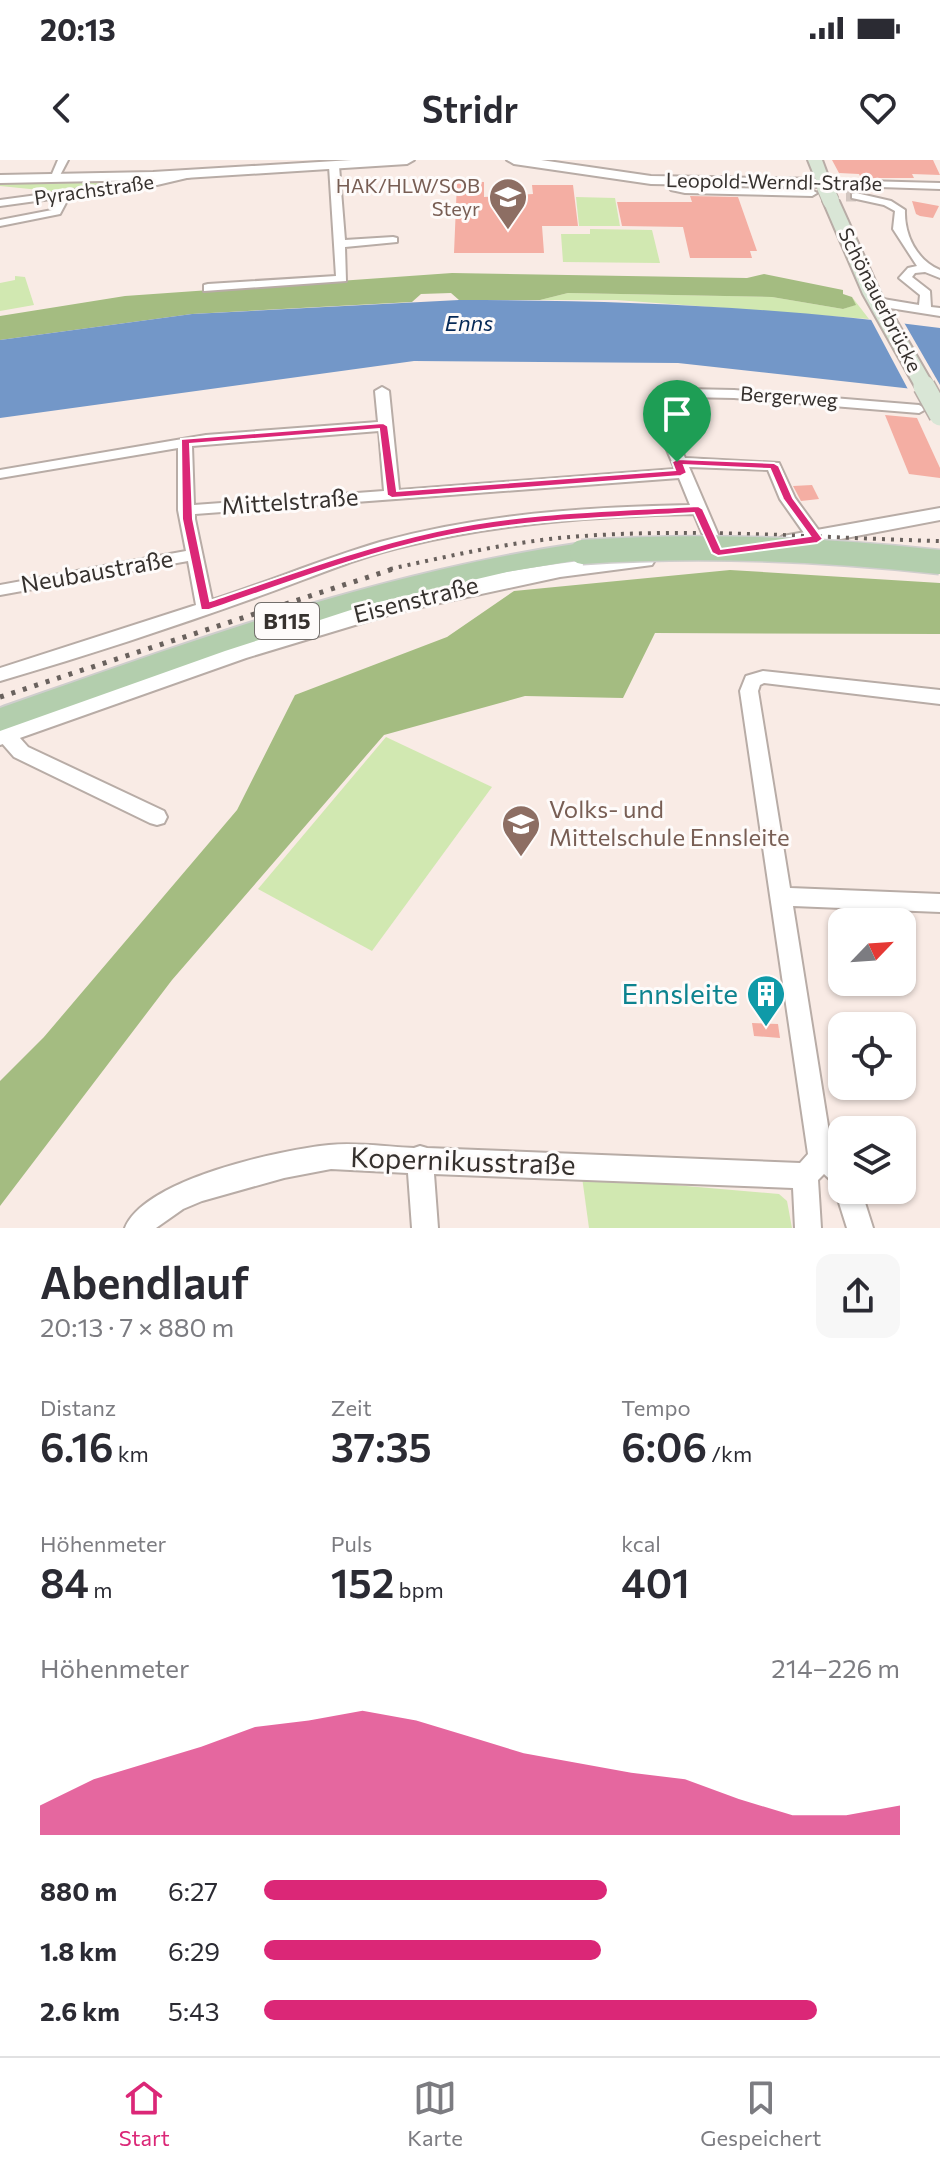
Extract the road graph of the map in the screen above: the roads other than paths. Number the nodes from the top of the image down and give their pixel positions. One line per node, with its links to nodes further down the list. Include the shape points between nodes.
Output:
1 (63, 160): 8 (street)
2 (407, 160): 5 (street)
3 (514, 160): 10 (street, Leopold-Werndl-Straße, via 670,181)
4 (815, 160): 10 (main road, Schönauerbrücke)
5 (334, 166): 6 (street); 15 (street)
6 (187, 175): 8 (street); 11 (street, Pyrachstraße)
7 (0, 179): 8 (street)
8 (53, 179)
9 (940, 186): 10 (street, Leopold-Werndl-Straße)
10 (833, 193): 16 (street, via 900,210 899,229); 19 (main road, Schönauerbrücke)
11 (65, 195): 12 (street, Pyrachstraße); 13 (street, via 56,212)
12 (0, 203)
13 (0, 223)
14 (393, 240): 15 (street)
15 (339, 244): 18 (street, via 342,279)
16 (924, 269): 17 (street); 20 (street, via 912,270 905,278 926,294)
17 (940, 274)
18 (208, 288)
19 (877, 302): 20 (street); 24 (main road, Schönauerbrücke, bridge)
20 (925, 309): 21 (street)
21 (940, 312)
22 (382, 391): 25 (street)
23 (919, 409): 27 (street, Bergerweg, via 677,393 661,400 661,419)
24 (940, 415)
25 (383, 426): 26 (street); 29 (street)
26 (185, 442): 28 (street); 31 (street)
27 (679, 467): 29 (street, Mittelstraße); 30 (street); 33 (street, Mittelstraße, via 774,466 788,499)
28 (0, 474)
29 (392, 495): 31 (street, Mittelstraße)
30 (698, 509): 34 (street); 38 (street, via 561,516 440,533 341,559)
31 (186, 510): 35 (street)
32 (940, 514): 33 (street, Eisenstraße)
33 (817, 539): 34 (street, Eisenstraße)
34 (718, 553): 41 (street, Eisenstraße, via 547,571 385,605)
35 (194, 555): 37 (street, Neubaustraße); 38 (street)
36 (940, 562): 41 (main road, Eisenstraße / B115, bridge, via 736,547 656,547 468,569 379,591)
37 (0, 590)
38 (205, 607): 39 (street)
39 (0, 675)
40 (940, 697): 43 (street, via 776,678 752,681 749,691)
41 (2, 730): 42 (street, via 21,752)
42 (157, 817)
43 (780, 897): 44 (street); 47 (street)
44 (940, 903)
45 (420, 1158): 47 (street, Kopernikusstraße); 49 (street, Kopernikusstraße, via 345,1156 291,1163 166,1202); 50 (street)
46 (828, 1166): 47 (street)
47 (813, 1167): 51 (street)
48 (852, 1204): 52 (street)
49 (138, 1228)
50 (425, 1228)
51 (808, 1228)
52 (860, 1228)

